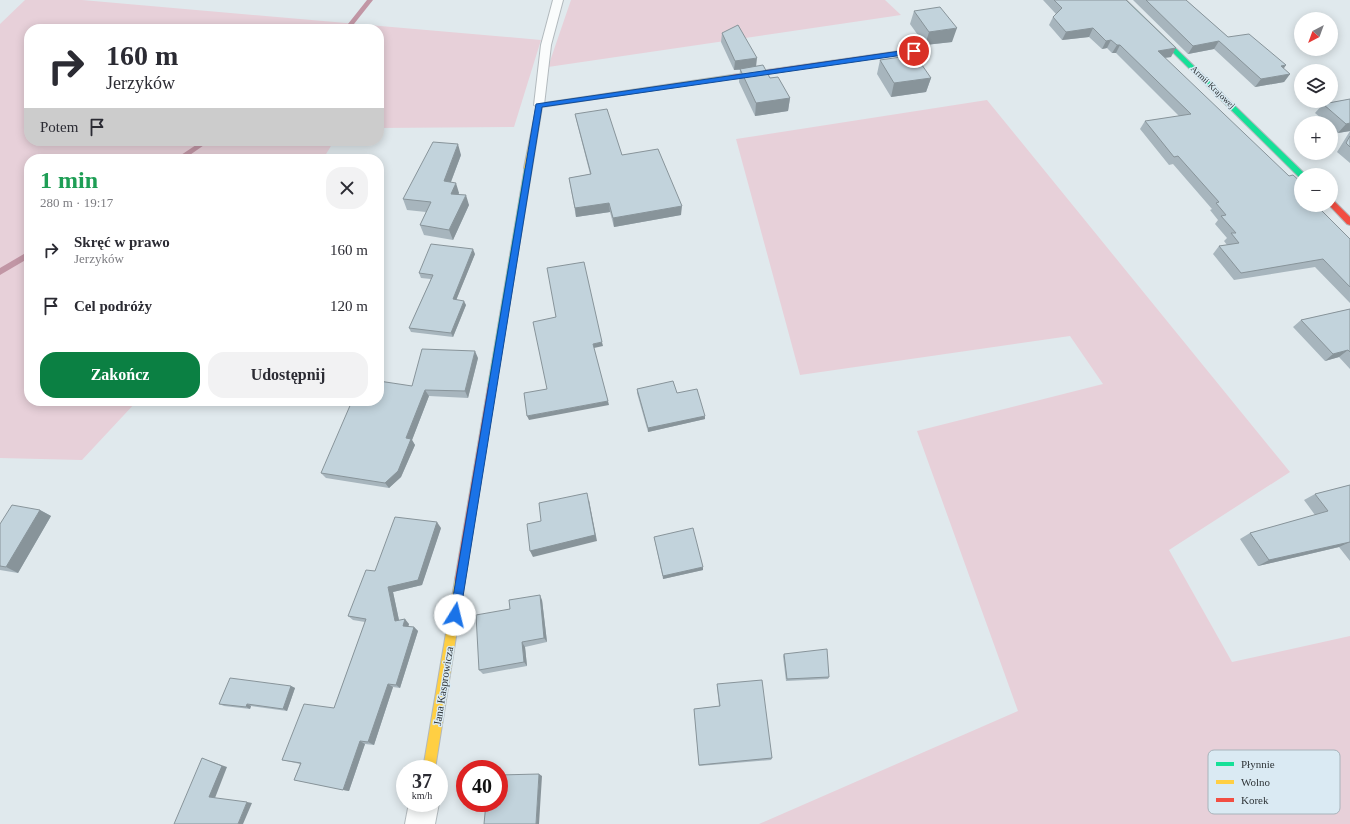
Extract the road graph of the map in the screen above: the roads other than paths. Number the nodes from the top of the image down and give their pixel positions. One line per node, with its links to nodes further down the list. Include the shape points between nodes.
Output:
1 (558, 0): 4 (lane, via 546,45)
2 (1123, 0): 5 (street, Armii Krajowej)
3 (914, 51): 4 (street)
4 (539, 105): 8 (street, Jana Kasprowicza)
5 (1295, 168)
6 (1338, 210): 7 (street)
7 (1350, 222)
8 (431, 760)
9 (422, 812): 10 (street)
10 (420, 824)

